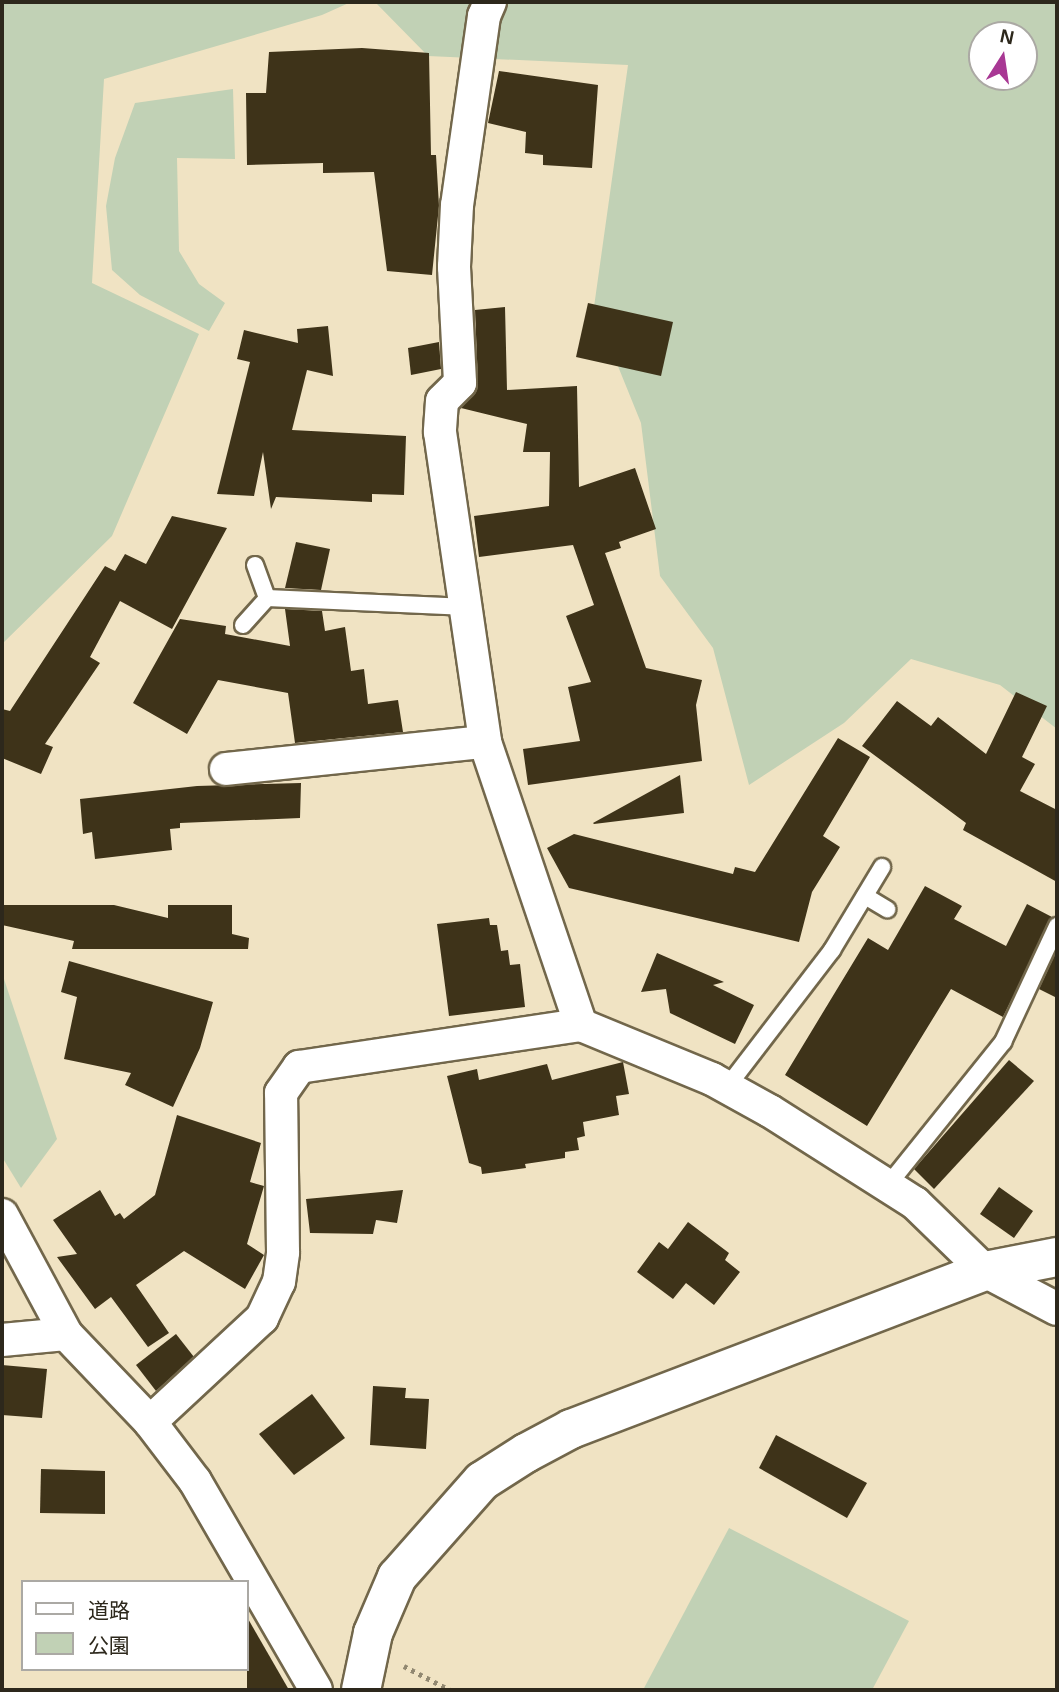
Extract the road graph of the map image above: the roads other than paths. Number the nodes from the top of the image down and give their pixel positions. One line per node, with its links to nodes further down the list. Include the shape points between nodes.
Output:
1 (490, 2): 4 (street, via 484,16 457,205 454,267 460,383 442,401 440,432)
2 (255, 565): 3 (lane)
3 (267, 597): 4 (lane); 5 (lane)
4 (462, 607): 6 (street)
5 (243, 625)
6 (485, 742): 7 (street); 12 (street)
7 (226, 769)
8 (882, 867): 9 (lane)
9 (865, 895): 10 (lane); 13 (lane, via 832,950)
10 (887, 909)
11 (1057, 926): 14 (lane, via 1003,1042)
12 (581, 1025): 13 (street); 21 (street, via 299,1068 281,1093 283,1252 279,1282 262,1318)
13 (727, 1087): 14 (street)
14 (888, 1185): 17 (street, via 915,1203)
15 (2, 1215): 19 (street)
16 (1057, 1257): 17 (street)
17 (985, 1271): 18 (street); 23 (street, via 571,1429 482,1481 397,1577 370,1647)
18 (1057, 1309)
19 (66, 1334): 20 (street); 21 (street)
20 (2, 1340)
21 (150, 1422): 22 (street, via 195,1481)
22 (316, 1690)
23 (361, 1690)

